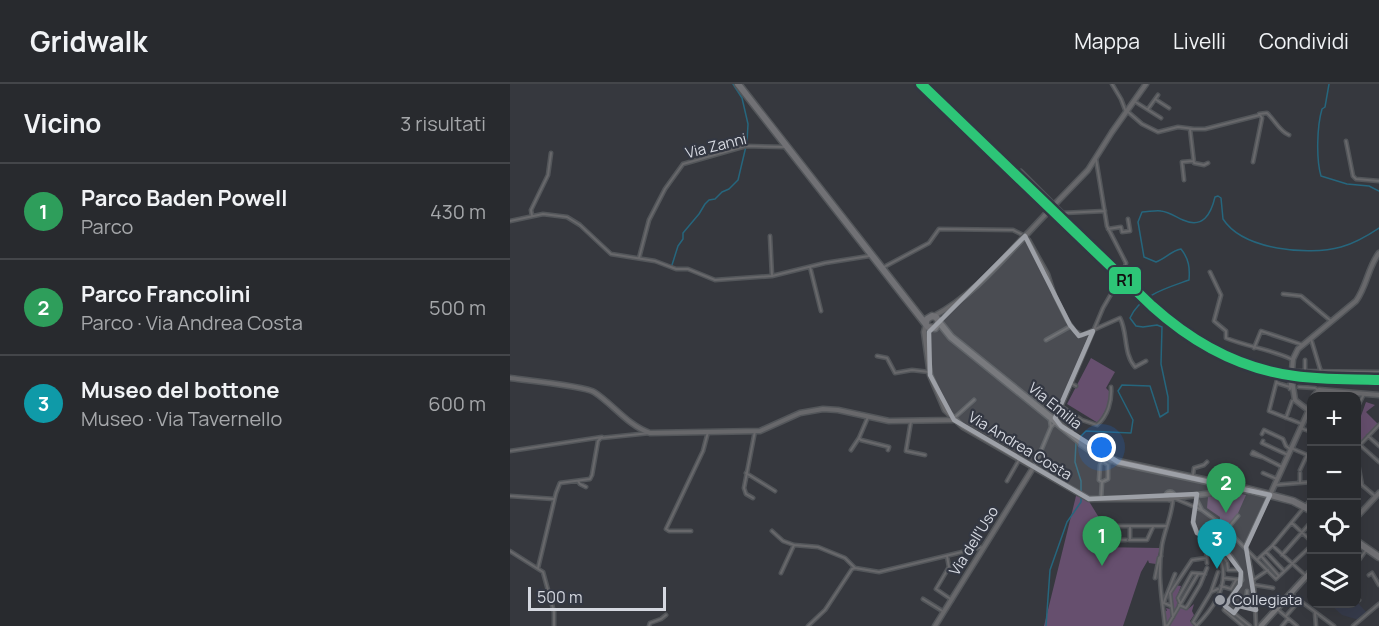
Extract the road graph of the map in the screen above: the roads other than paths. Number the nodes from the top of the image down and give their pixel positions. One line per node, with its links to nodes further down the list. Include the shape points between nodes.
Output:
1 (738, 84): 15 (main road, Via Emilia)
2 (1112, 84): 9 (street)
3 (1146, 84): 6 (street)
4 (1158, 95): 5 (street)
5 (1155, 99): 7 (street); 8 (street)
6 (1134, 100): 8 (street); 9 (street)
7 (1168, 108)
8 (1148, 109): 11 (street)
9 (1126, 112): 12 (street, via 1155,131); 17 (street)
10 (1259, 114): 12 (street, via 1205,129); 13 (street, via 1267,113); 20 (street, via 1262,118)
11 (1161, 118)
12 (1190, 129): 18 (street)
13 (1289, 135)
14 (1346, 141): 23 (street, via 1353,177)
15 (787, 147): 31 (main road, Via Emilia); 32 (street, Via Zanni, via 746,146 685,163 665,189 649,220)
16 (551, 153): 25 (street, via 548,175)
17 (1096, 159): 24 (street); 40 (street, bridge, via 982,282)
18 (1194, 161): 19 (street, via 1202,165); 22 (street, via 1181,164)
19 (1208, 162)
20 (1254, 162)
21 (1022, 171): 24 (street, via 1062,213)
22 (1184, 180)
23 (1379, 181)
24 (1105, 211): 28 (street)
25 (531, 216): 27 (street); 32 (street, via 567,217 609,253)
26 (1128, 219): 28 (street, via 1130,231 1122,232 1121,227)
27 (510, 221)
28 (1108, 229): 45 (street, via 1125,259 1122,276)
29 (770, 236): 36 (street)
30 (1379, 253): 41 (street, via 1360,296)
31 (871, 256): 33 (street); 34 (main road, Via Emilia)
32 (639, 258): 36 (street, via 711,280)
33 (810, 267): 36 (street); 39 (street)
34 (882, 268): 38 (main road, Via Emilia); 43 (street, via 929,243 940,229 1013,230 1029,240)
35 (1210, 272): 51 (street, via 1221,295 1214,322 1226,331 1227,339)
36 (772, 276)
37 (1283, 294): 41 (street, via 1301,296)
38 (903, 295): 40 (main road, Via Emilia); 42 (main road, Via Emilia)
39 (821, 310)
40 (936, 319): 42 (main road, via 927,319); 44 (main road); 46 (main road, Via Emilia)
41 (1331, 322): 47 (street)
42 (926, 323): 44 (main road, Via Emilia); 49 (street, Via Andrea Costa)
43 (1071, 326): 45 (street, via 1081,335); 48 (street)
44 (934, 329): 46 (main road, Via Emilia); 49 (street, via 928,332)
45 (1093, 331): 56 (street, via 1121,318 1134,367); 64 (street)
46 (951, 337): 85 (main road, Via Emilia)
47 (1311, 339): 50 (street); 60 (street)
48 (1046, 340)
49 (926, 342): 59 (street, Via Andrea Costa)
50 (1303, 345): 51 (street, via 1261,331); 57 (street, via 1293,358)
51 (1254, 348): 54 (street, via 1275,351)
52 (877, 356): 59 (street, via 887,358 895,373)
53 (1225, 358): 65 (street, via 1278,376)
54 (1291, 359)
55 (1305, 360): 58 (street)
56 (1146, 361)
57 (1293, 370): 58 (street)
58 (1305, 371): 60 (street)
59 (929, 372): 83 (street, Via Andrea Costa)
60 (1321, 372): 61 (street)
61 (1379, 372)
62 (510, 378): 91 (street, via 592,390)
63 (1291, 380): 65 (street, via 1290,388); 78 (street, via 1296,402)
64 (1071, 383): 66 (street); 77 (street)
65 (1277, 383): 82 (street, via 1269,411)
66 (1076, 386)
67 (1111, 387): 80 (street, via 1111,402 1101,423 1097,425)
68 (1299, 387): 69 (street)
69 (1318, 390): 70 (street)
70 (1335, 391): 71 (street)
71 (1339, 392)
72 (1364, 394): 73 (street); 75 (street)
73 (1379, 395)
74 (974, 400): 83 (street)
75 (1361, 400)
76 (1292, 401): 82 (street)
77 (1062, 406): 80 (street); 85 (street)
78 (1307, 408)
79 (1307, 413): 86 (street)
80 (1076, 416): 92 (street)
81 (868, 417): 84 (street); 89 (street, via 838,410 812,411); 96 (street)
82 (1286, 418): 86 (street)
83 (953, 419): 84 (street); 109 (street, Via Andrea Costa)
84 (911, 421): 106 (street, via 906,451)
85 (1055, 421): 92 (main road, Via Emilia); 112 (street)
86 (1301, 426): 88 (street); 101 (street)
87 (1379, 426): 95 (street)
88 (1307, 430)
89 (755, 431): 90 (street); 114 (street)
90 (708, 432): 91 (street); 155 (street, via 666,531)
91 (650, 433): 94 (street)
92 (1071, 434): 116 (main road, Via Emilia, via 1082,445 1109,459)
93 (1262, 434): 101 (street, via 1264,430 1283,439)
94 (607, 436): 102 (street); 119 (street, via 598,441 590,479)
95 (1368, 436): 97 (street); 100 (street)
96 (859, 438): 103 (street); 104 (street, via 889,447)
97 (1361, 444)
98 (1266, 446): 107 (street)
99 (1361, 446): 111 (street)
100 (1379, 446)
101 (1291, 448): 105 (street); 107 (street)
102 (510, 450)
103 (851, 450)
104 (888, 450)
105 (1307, 454): 124 (street)
106 (925, 455)
107 (1287, 455): 113 (street)
108 (1262, 457): 113 (street)
109 (1018, 459): 112 (street, Via Andrea Costa); 120 (street)
110 (1207, 462): 116 (street, via 1194,468)
111 (1379, 462)
112 (1034, 466): 138 (street, Via Andrea Costa, via 1071,491 1088,499); 163 (street, Via dell'Uso)
113 (1282, 467): 117 (street)
114 (746, 472): 129 (street); 135 (street, via 744,488)
115 (1263, 473): 117 (street)
116 (1192, 478): 123 (main road, Via Emilia)
117 (1277, 479): 125 (street)
118 (1361, 480): 133 (street, via 1362,485)
119 (578, 481): 127 (street); 137 (street, via 560,483)
120 (1007, 481)
121 (1102, 482): 121 (street, via 1108,479 1108,465 1102,461); 138 (street)
122 (1307, 483): 124 (street)
123 (1217, 484): 126 (main road, Via Emilia); 130 (street)
124 (1300, 484): 125 (street)
125 (1274, 485): 132 (street)
126 (1229, 486): 128 (main road); 128 (main road); 130 (street)
127 (586, 487)
128 (1250, 490): 132 (main road)
129 (775, 491)
130 (1217, 492): 131 (street)
131 (1195, 495): 136 (street); 142 (street)
132 (1270, 495): 141 (main road); 166 (street)
133 (1377, 495): 145 (street)
134 (510, 496): 137 (street)
135 (753, 498)
136 (1171, 498): 138 (street, Via Andrea Costa); 140 (street); 153 (street, via 1172,512)
137 (554, 499): 179 (street)
138 (1101, 499)
139 (1309, 500): 141 (street)
140 (1195, 507): 142 (street); 144 (street)
141 (1304, 507): 143 (main road); 147 (street)
142 (1201, 509): 144 (street); 154 (street)
143 (1307, 509)
144 (1195, 513): 182 (street, via 1197,533 1216,541)
145 (1361, 513)
146 (1238, 516): 154 (street)
147 (1291, 523): 157 (street); 162 (street)
148 (1103, 526): 149 (street)
149 (1108, 526): 150 (street); 159 (street, via 1109,540)
150 (1131, 526): 151 (street); 159 (street)
151 (1153, 526): 153 (street); 159 (street, via 1147,540)
152 (1307, 526): 157 (street)
153 (1166, 528): 172 (street)
154 (1227, 529): 166 (street)
155 (691, 531)
156 (772, 531): 160 (street)
157 (1302, 532): 158 (street); 170 (street)
158 (1307, 538)
159 (1128, 540)
160 (794, 545): 180 (street, via 818,547 845,558); 186 (street)
161 (1361, 545): 167 (main road)
162 (1272, 546): 169 (street); 170 (street)
163 (985, 547): 171 (street); 209 (street, Via dell'Uso)
164 (1307, 547): 178 (street)
165 (1212, 548): 175 (street, via 1204,545); 182 (street, via 1227,562 1228,570); 194 (street, via 1222,564)
166 (1246, 548): 176 (street); 197 (street)
167 (1367, 549): 173 (street); 174 (main road)
168 (510, 551): 179 (street)
169 (1266, 552): 176 (street); 184 (street)
170 (1282, 555): 178 (street)
171 (947, 556): 180 (street, via 879,572); 209 (street, via 949,567 936,589)
172 (1161, 556): 193 (street); 227 (street, via 1158,580)
173 (1361, 557)
174 (1379, 557)
175 (1206, 558): 177 (street); 214 (street, via 1192,560 1174,585)
176 (1260, 558): 183 (street); 192 (street)
177 (1207, 563)
178 (1292, 564): 184 (street); 191 (street)
179 (538, 568): 228 (street, via 545,579)
180 (855, 568): 230 (street, via 825,610)
181 (1207, 568): 189 (street)
182 (1240, 570): 196 (street)
183 (1268, 570): 192 (street); 197 (street)
184 (1284, 571): 192 (street)
185 (1218, 572): 204 (street)
186 (781, 573)
187 (1175, 574): 214 (street, via 1164,603)
188 (1198, 574): 189 (street); 199 (street); 206 (street, via 1192,573)
189 (1205, 574): 203 (street)
190 (1369, 575): 198 (street, via 1372,573)
191 (1306, 576): 205 (main road)
192 (1277, 577)
193 (1155, 578)
194 (1224, 578): 195 (street); 200 (street)
195 (1236, 580): 196 (street); 200 (street, via 1231,589)
196 (1242, 580): 215 (street)
197 (1253, 582): 201 (street); 218 (street)
198 (1379, 585)
199 (1190, 588): 203 (street); 208 (street)
200 (1221, 588): 204 (street); 232 (street)
201 (1273, 588)
202 (1247, 591): 213 (street)
203 (1196, 592): 216 (street)
204 (1211, 592): 232 (street, via 1193,622)
205 (1291, 594): 210 (street); 217 (main road)
206 (1179, 596): 208 (street); 211 (street)
207 (922, 599): 219 (street)
208 (1184, 599): 211 (street)
209 (952, 600): 219 (street, Via dell'Uso)
210 (1299, 601): 221 (street); 225 (street)
211 (1180, 604): 216 (street); 224 (street)
212 (1379, 604): 240 (street)
213 (1246, 606): 218 (street); 222 (street, via 1240,605)
214 (1171, 607): 224 (street)
215 (1225, 607): 222 (street); 226 (street)
216 (1185, 608): 220 (street)
217 (1277, 609): 225 (street); 235 (main road)
218 (1256, 610): 234 (street)
219 (944, 612): 231 (street, Via dell'Uso)
220 (1182, 612)
221 (1315, 613): 238 (street); 239 (street)
222 (1234, 614): 226 (street)
223 (666, 615): 229 (street)
224 (1173, 617): 227 (street)
225 (1287, 617): 236 (street); 237 (street)
226 (1242, 623): 233 (street)
227 (1165, 625)
228 (554, 626)
229 (649, 626)
230 (808, 626)
231 (935, 626)
232 (1197, 626)
233 (1250, 626)
234 (1256, 626)
235 (1261, 626)
236 (1282, 626)
237 (1298, 626)
238 (1316, 626)
239 (1334, 626)
240 (1353, 626)

